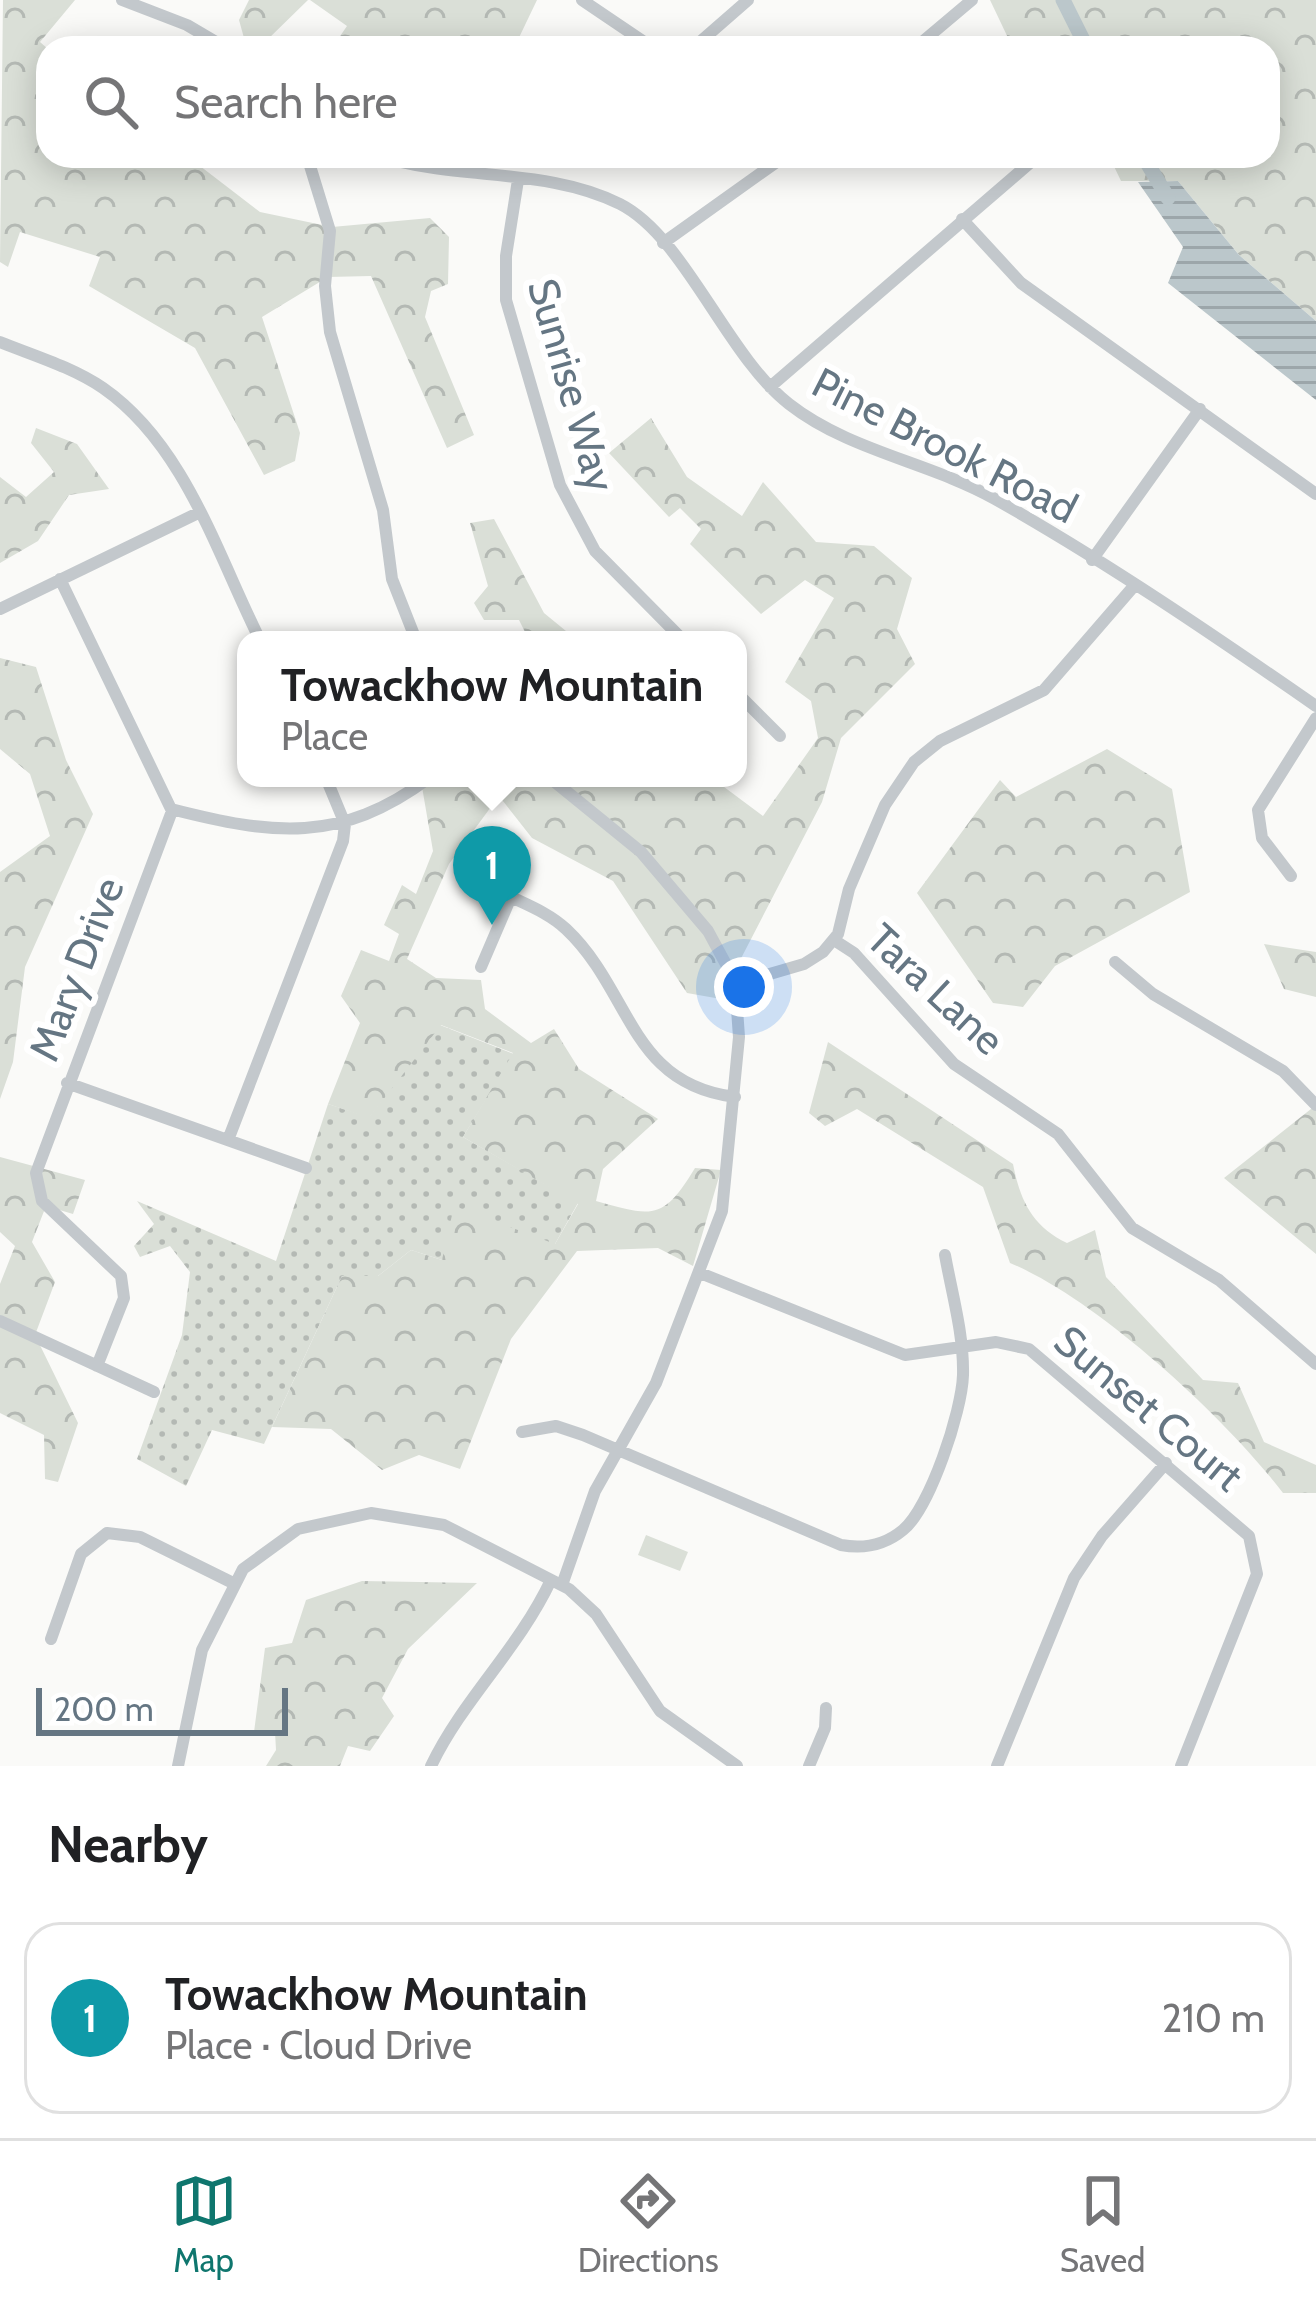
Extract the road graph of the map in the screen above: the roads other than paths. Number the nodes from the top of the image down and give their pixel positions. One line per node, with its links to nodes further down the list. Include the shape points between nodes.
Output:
1 (122, 0): 5 (street)
2 (582, 0): 6 (street)
3 (748, 0): 7 (street)
4 (972, 0): 8 (street)
5 (206, 36)
6 (635, 36)
7 (707, 36)
8 (929, 36)
9 (312, 168): 27 (street, via 330,231 330,332)
10 (449, 168): 14 (street, Pine Brook Road)
11 (769, 168): 13 (street)
12 (1024, 168): 15 (street)
13 (766, 170): 16 (street)
14 (518, 180): 16 (street, Pine Brook Road, via 614,201); 28 (street, Sunrise Way, via 506,300 560,485 595,550)
15 (962, 219): 18 (street); 19 (street, via 1022,283)
16 (663, 244): 18 (street, Pine Brook Road)
17 (0, 342): 21 (street, via 71,370 125,406 165,451)
18 (770, 387): 22 (street, Pine Brook Road, via 821,425 969,486)
19 (1200, 410): 20 (street); 22 (street)
20 (1316, 494)
21 (198, 513): 23 (street); 26 (street)
22 (1092, 560): 24 (street, Pine Brook Road)
23 (60, 580): 25 (street); 36 (street)
24 (1134, 586): 30 (street, Pine Brook Road); 41 (street, via 1044,690 914,762 885,805)
25 (0, 609)
26 (256, 631)
27 (413, 631)
28 (674, 631)
29 (747, 703): 32 (street)
30 (1316, 706)
31 (1316, 718): 38 (street, via 1258,810 1259,832)
32 (780, 736)
33 (330, 787): 37 (street)
34 (413, 787): 37 (street)
35 (562, 787): 44 (street, via 612,824 676,890 721,950)
36 (171, 809): 37 (street, via 262,830); 45 (street, Mary Drive)
37 (345, 824): 48 (street)
38 (1291, 876)
39 (504, 881): 40 (street)
40 (511, 897): 43 (street); 46 (street, via 578,941 664,1071 698,1091)
41 (834, 940): 44 (street, via 804,964); 54 (street, Tara Lane, via 954,1064 1058,1134 1132,1228 1220,1280)
42 (1115, 962): 47 (street, via 1153,994 1283,1071)
43 (481, 967)
44 (735, 984): 46 (street)
45 (67, 1084): 48 (street); 55 (street, Mary Drive, via 36,1185 42,1201 122,1276 124,1298)
46 (735, 1097): 51 (street, via 727,1190)
47 (1316, 1105)
48 (228, 1140): 49 (street)
49 (306, 1168)
50 (945, 1255): 53 (street)
51 (700, 1273): 53 (street, Sunset Court, via 905,1354); 58 (street, via 656,1383)
52 (0, 1321): 55 (street)
53 (961, 1345): 58 (street, via 963,1380 949,1436 907,1528 880,1543 831,1541); 59 (street, Sunset Court, via 1007,1343 1039,1354)
54 (1316, 1364)
55 (97, 1366): 56 (street)
56 (154, 1393)
57 (522, 1432): 58 (street, via 556,1426)
58 (616, 1452): 60 (street)
59 (1166, 1463): 68 (street, via 1074,1578); 69 (street, Sunset Court, via 1249,1537 1258,1563)
60 (557, 1582): 61 (street, via 444,1525 370,1513 283,1536); 65 (street); 66 (street, via 596,1614 660,1711)
61 (233, 1583): 62 (street, via 140,1537 107,1533 81,1554); 64 (street, via 202,1650)
62 (51, 1639)
63 (826, 1708): 67 (street)
64 (178, 1766)
65 (431, 1766)
66 (737, 1766)
67 (809, 1766)
68 (997, 1766)
69 (1180, 1766)

